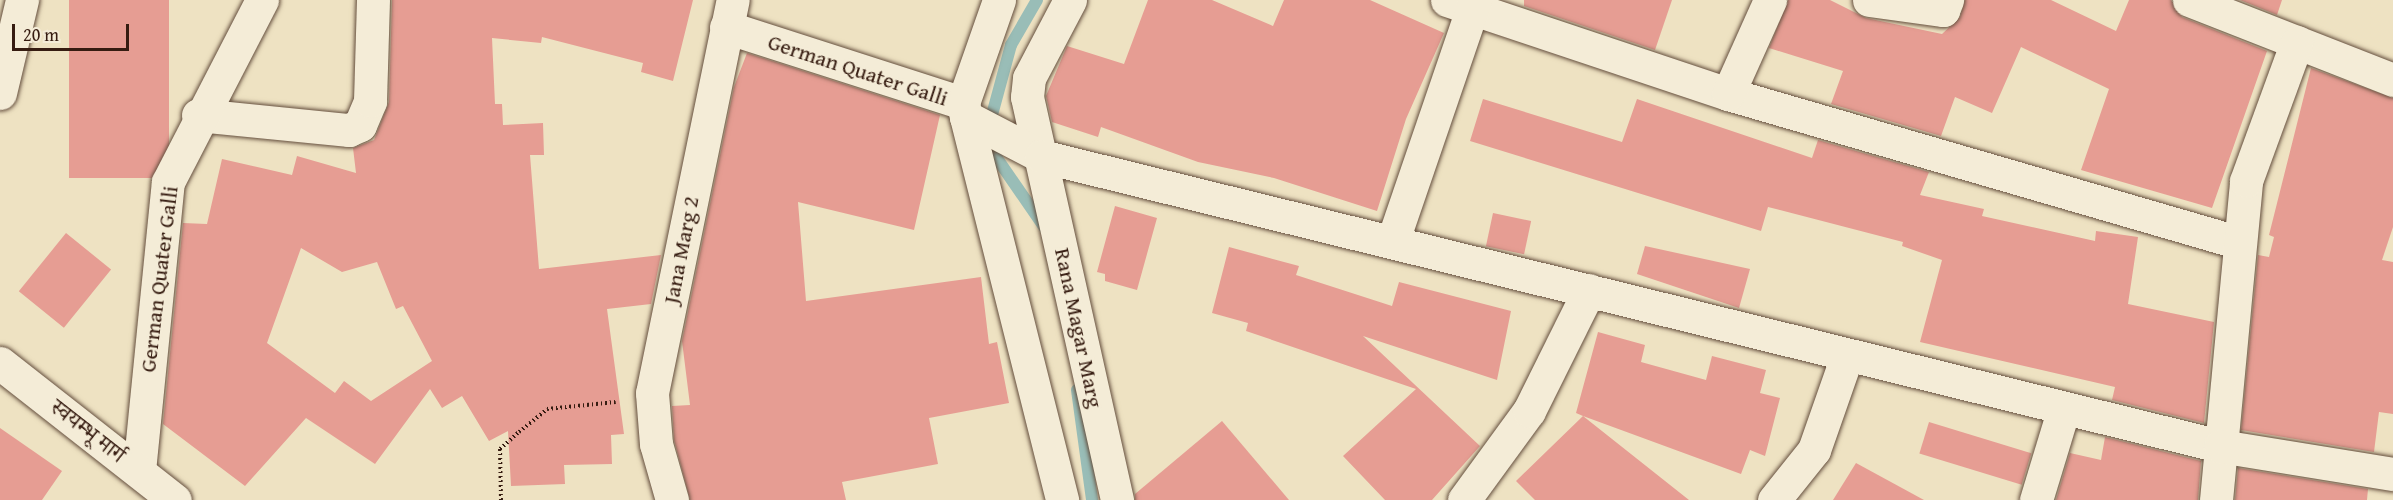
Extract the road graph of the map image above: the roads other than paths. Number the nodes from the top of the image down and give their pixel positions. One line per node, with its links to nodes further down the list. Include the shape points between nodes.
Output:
1 (22, 0): 14 (street)
2 (262, 0): 16 (street, German Quater Galli)
3 (373, 0): 16 (street, via 370,101 360,125 349,130)
4 (999, 0): 17 (street)
5 (1070, 0): 18 (street, Rana Magar Marg, via 1029,78 1027,97)
6 (1770, 0): 15 (street)
7 (1869, 0): 8 (street, via 1943,10)
8 (1947, 0)
9 (2189, 0): 12 (street)
10 (1465, 3): 15 (street); 19 (street)
11 (729, 14): 17 (street, German Quater Galli); 29 (street, Jana Marg 2, via 652,398 656,444)
12 (2297, 42): 13 (street); 20 (street, via 2246,181)
13 (2393, 80)
14 (0, 93)
15 (1728, 94): 20 (street)
16 (198, 115): 26 (street, German Quater Galli, via 168,182)
17 (969, 115): 18 (street, German Quater Galli); 30 (street)
18 (1034, 154): 19 (street, German Quater Galli); 31 (street, Rana Magar Marg)
19 (1393, 240): 21 (street, German Quater Galli)
20 (2237, 242): 25 (street)
21 (1589, 290): 22 (street, German Quater Galli); 32 (street, via 1529,411)
22 (1847, 356): 24 (street, German Quater Galli); 33 (street, via 1814,450)
23 (0, 363): 26 (street, स्वयम्भू मार्ग)
24 (2064, 408): 25 (street, German Quater Galli); 34 (street)
25 (2220, 446): 27 (street, German Quater Galli); 35 (street)
26 (139, 471): 28 (street, स्वयम्भू मार्ग)
27 (2393, 474)
28 (175, 500)
29 (672, 500)
30 (1062, 500)
31 (1117, 500)
32 (1464, 500)
33 (1774, 500)
34 (2037, 500)
35 (2216, 500)

